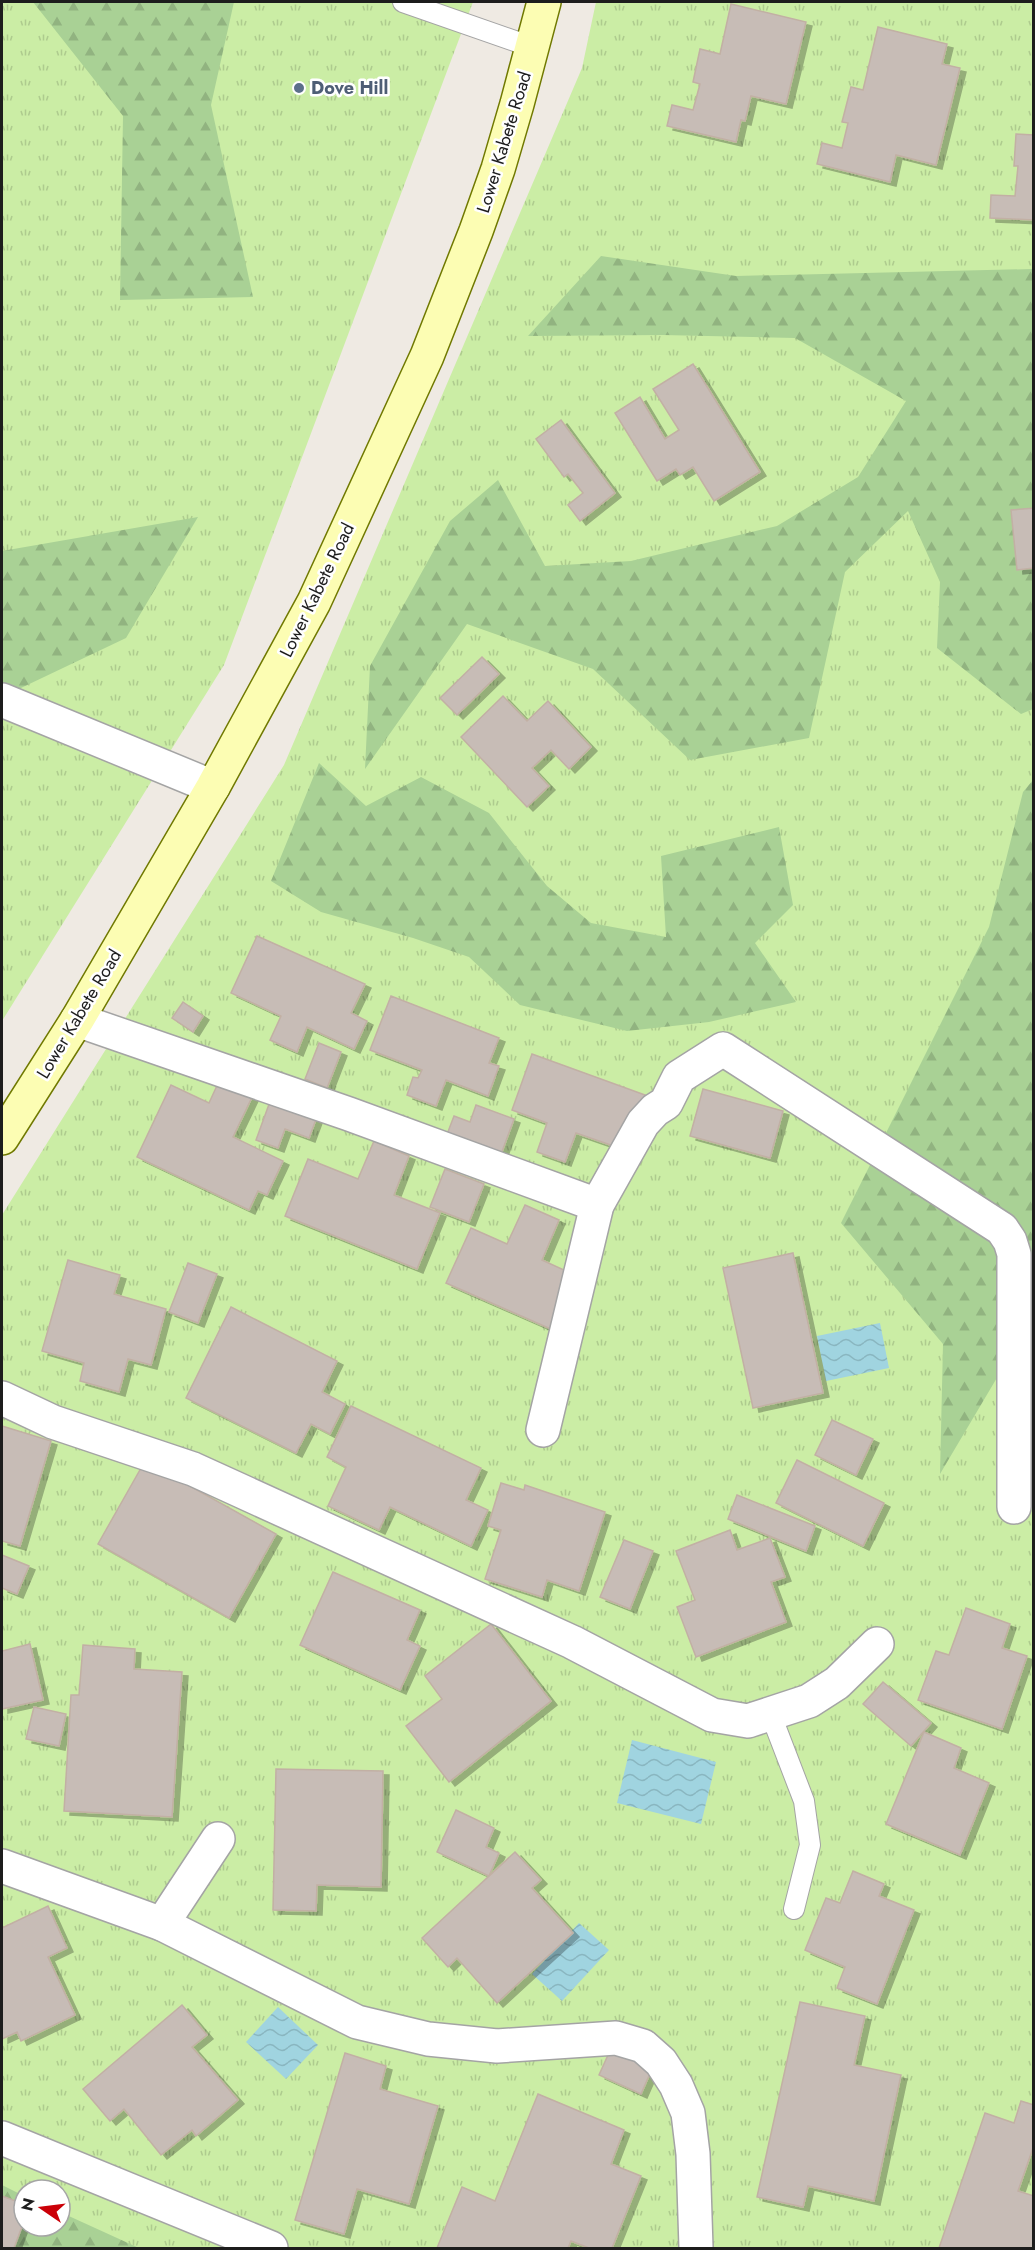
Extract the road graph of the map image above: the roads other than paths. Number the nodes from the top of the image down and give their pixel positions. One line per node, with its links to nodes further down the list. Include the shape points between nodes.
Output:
1 (403, 2): 3 (lane)
2 (544, 2): 3 (main road, Lower Kabete Road)
3 (532, 47): 5 (main road, Lower Kabete Road, via 498,169 427,356 314,602)
4 (2, 700): 5 (street)
5 (213, 787): 6 (main road, Lower Kabete Road)
6 (76, 1020): 7 (main road, Lower Kabete Road); 8 (street)
7 (6, 1122)
8 (597, 1205): 10 (street); 11 (street, via 643,1124 666,1103 679,1077 723,1049 1002,1229 1014,1254)
9 (2, 1398): 13 (street, via 53,1422 193,1469 572,1642 712,1714 748,1721)
10 (543, 1430)
11 (1014, 1507)
12 (877, 1644): 13 (street, via 837,1683 809,1701)
13 (771, 1715): 16 (lane, via 804,1801 810,1845)
14 (218, 1839): 17 (street)
15 (2, 1866): 17 (street)
16 (794, 1908)
17 (162, 1924): 20 (street, via 357,2022 428,2039 497,2046 616,2038 643,2046 661,2062 688,2113)
18 (2, 2138): 19 (street)
19 (271, 2248)
20 (696, 2248)

